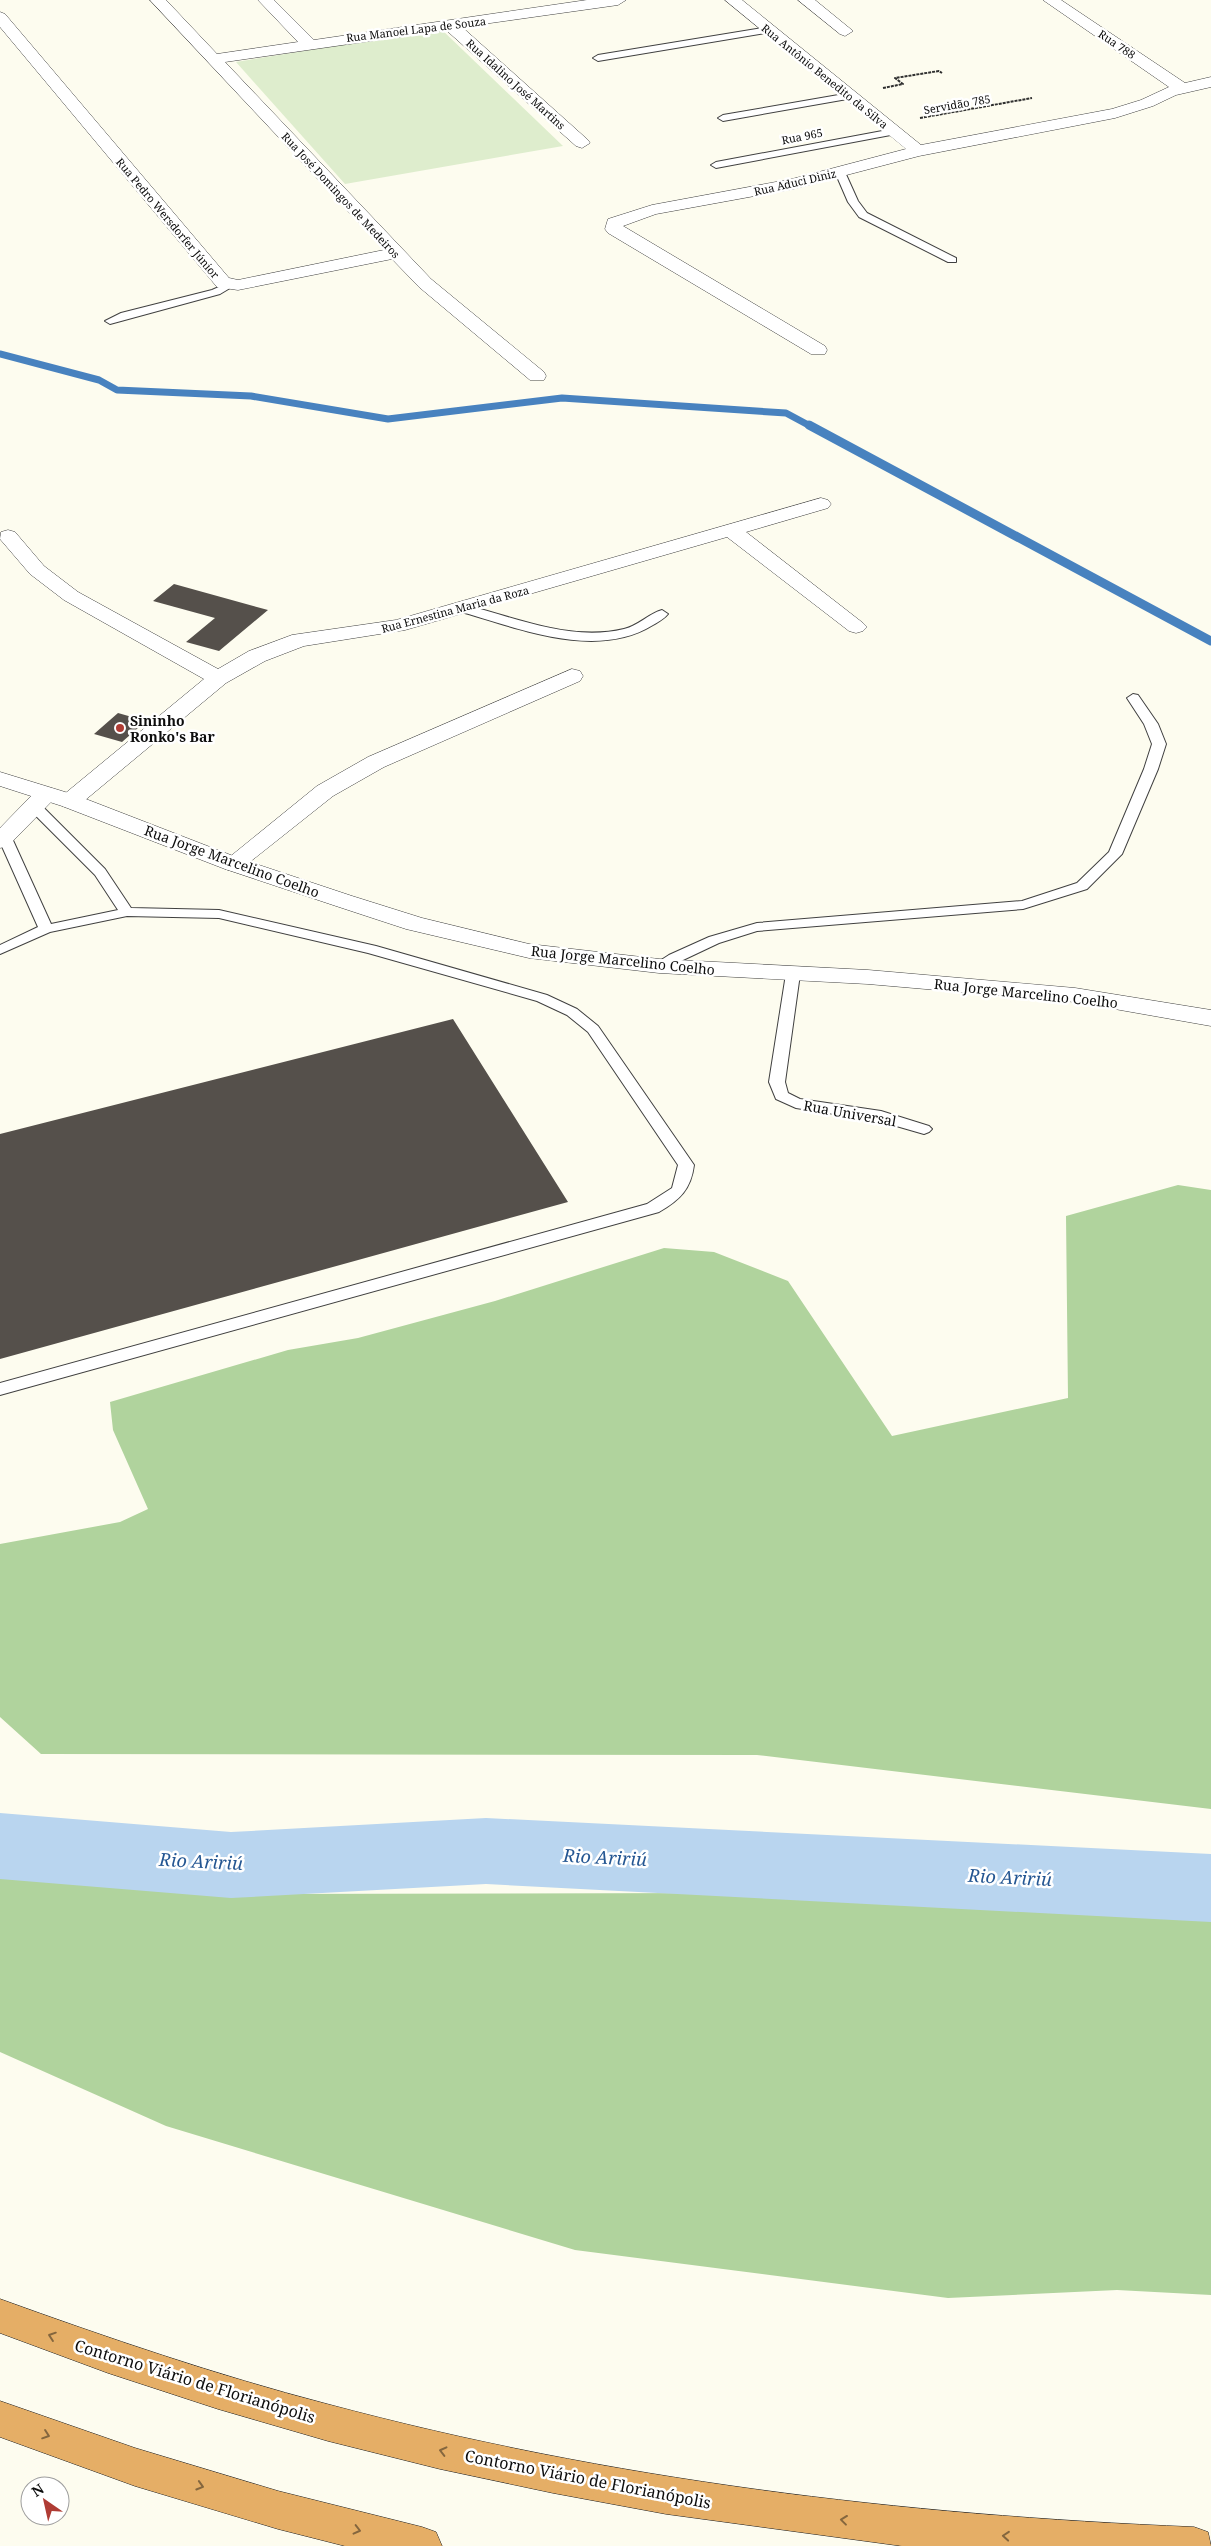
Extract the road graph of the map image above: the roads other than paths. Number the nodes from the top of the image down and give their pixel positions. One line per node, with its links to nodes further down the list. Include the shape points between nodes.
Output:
1 (158, 0): 14 (street, Rua José Domingos de Medeiros)
2 (266, 0): 13 (street)
3 (510, 0): 8 (street)
4 (618, 0): 8 (street, Rua Manoel Lapa de Souza)
5 (733, 0): 11 (street, Rua Antônio Benedito da Silva)
6 (806, 0): 12 (street)
7 (1052, 0): 17 (street, Rua 788)
8 (525, 15): 10 (street, Rua Manoel Lapa de Souza)
9 (0, 17): 27 (street, Rua Pedro Wersdorfer Júnior, via 222,283)
10 (450, 25): 13 (street, Rua Manoel Lapa de Souza); 21 (street, Rua Idalino José Martins)
11 (769, 30): 15 (lane); 18 (street, Rua Antônio Benedito da Silva)
12 (845, 31)
13 (309, 44): 14 (street, Rua Manoel Lapa de Souza)
14 (214, 58): 25 (street, Rua José Domingos de Medeiros)
15 (598, 58)
16 (1211, 82): 17 (street, Rua Aduci Diniz)
17 (1182, 88): 22 (street, Rua Aduci Diniz, via 1132,108)
18 (849, 95): 19 (lane); 20 (street, Rua Antônio Benedito da Silva)
19 (723, 118)
20 (889, 128): 22 (street, Rua Antônio Benedito da Silva); 23 (lane, Rua 965)
21 (582, 143)
22 (918, 151): 24 (street, Rua Aduci Diniz)
23 (716, 165)
24 (840, 172): 26 (lane, via 853,202 863,215); 29 (street, Rua Aduci Diniz, via 652,210 614,223 614,229)
25 (395, 253): 27 (street, Rua Pedro Wersdorfer Júnior); 30 (street, Rua José Domingos de Medeiros, via 425,283)
26 (952, 260)
27 (230, 285): 28 (lane, via 216,292 125,314)
28 (110, 321)
29 (818, 350)
30 (537, 376)
31 (821, 504): 32 (street, Rua Ernestina Maria da Roza)
32 (730, 530): 34 (street, Rua Ernestina Maria da Roza); 36 (street)
33 (8, 536): 38 (street, via 37,570 71,596)
34 (462, 608): 35 (lane, via 568,635 591,637 629,632); 38 (street, Rua Ernestina Maria da Roza, via 374,631 300,640 234,667)
35 (662, 614)
36 (856, 627)
37 (572, 676): 44 (street, via 376,762 325,791)
38 (218, 678): 42 (street, Rua Ernestina Maria da Roza)
39 (1133, 698): 48 (lane, via 1151,724 1159,744 1115,854 1082,886 1023,904 774,924 739,930 710,940)
40 (0, 778): 41 (street, Rua Jorge Marcelino Coelho)
41 (40, 800): 42 (street, Rua Jorge Marcelino Coelho); 43 (street); 45 (lane, via 100,872)
42 (70, 801): 44 (street, Rua Jorge Marcelino Coelho)
43 (2, 838): 46 (lane)
44 (234, 864): 48 (street, Rua Jorge Marcelino Coelho, via 415,924 480,941 529,951)
45 (127, 912): 46 (lane); 52 (lane, via 219,914 371,949 542,998 572,1012 593,1029 686,1165 685,1182 673,1198 654,1208)
46 (46, 929): 47 (lane)
47 (0, 950)
48 (659, 966): 49 (street, Rua Jorge Marcelino Coelho)
49 (793, 974): 50 (street, Rua Jorge Marcelino Coelho, via 868,977 1075,996); 51 (lane, Rua Universal, via 777,1082 781,1096 796,1103 864,1113)
50 (1211, 1018)
51 (924, 1129)
52 (0, 1389)
53 (0, 2316): 56 (highway, Contorno Viário de Florianópolis, one-way to 53, via 1048,2540 896,2527 746,2508 598,2484 453,2454 312,2419 176,2378)
54 (0, 2419): 55 (highway, one-way to 55, via 135,2467 258,2504)
55 (422, 2546)
56 (1194, 2546)

